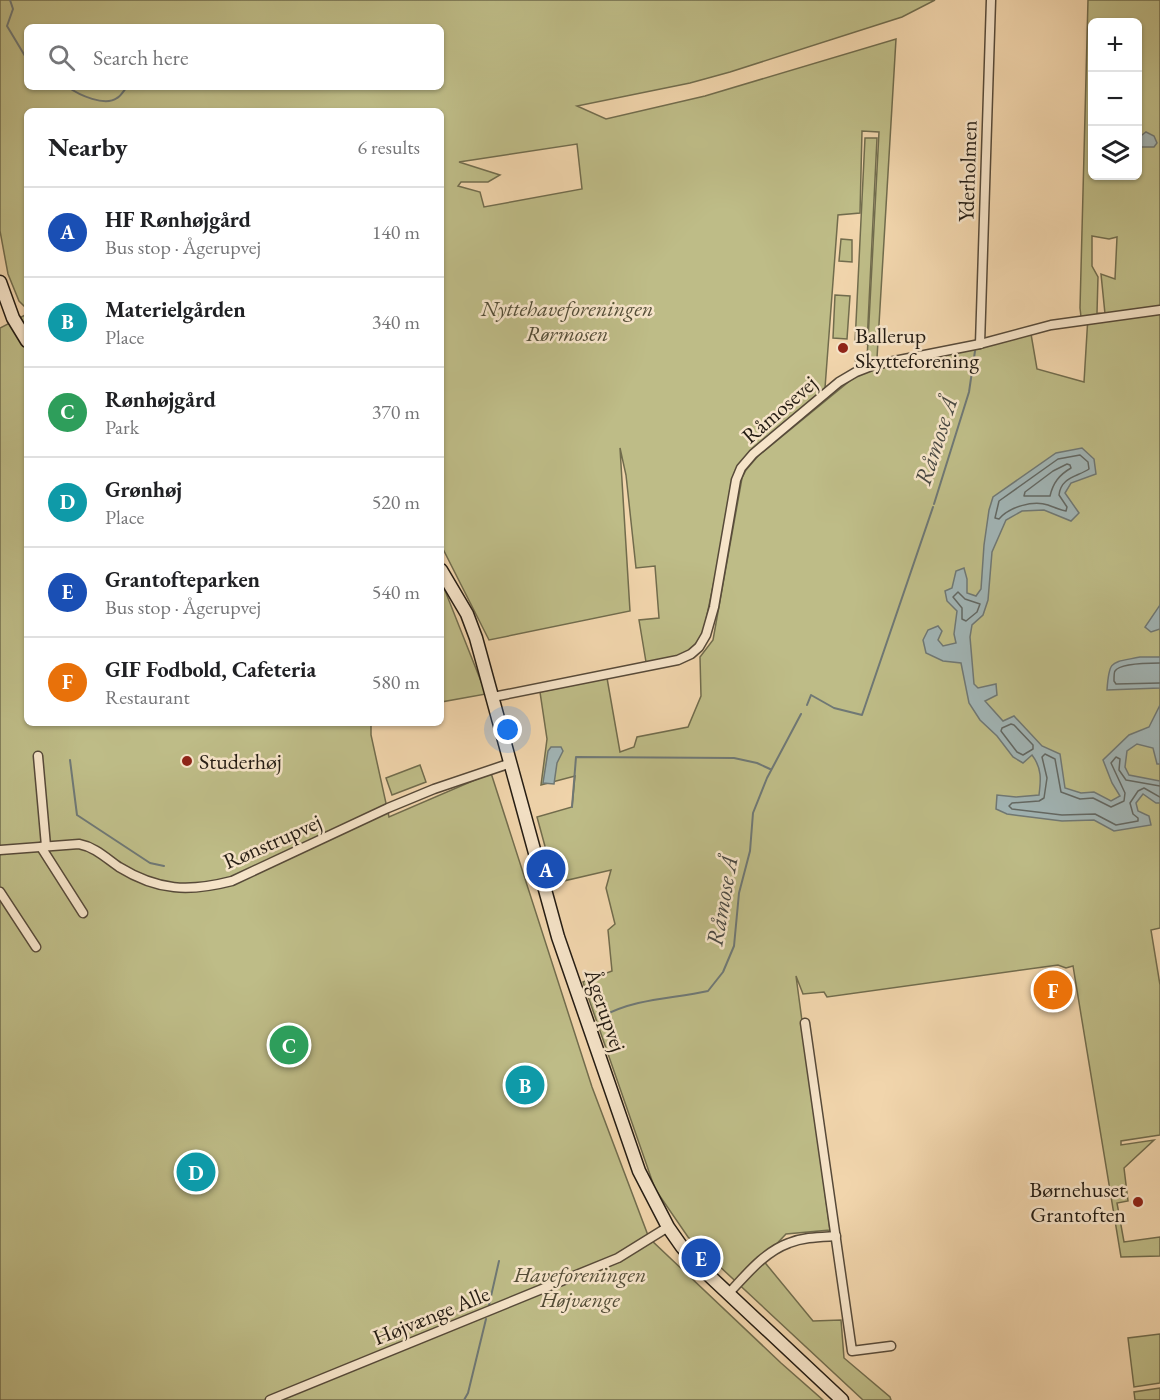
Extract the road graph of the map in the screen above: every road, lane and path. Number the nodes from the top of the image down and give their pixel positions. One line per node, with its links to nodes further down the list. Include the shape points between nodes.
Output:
1 (991, 0): 5 (street, Yderholmen)
2 (0, 282): 4 (street)
3 (1160, 310): 5 (street, Råmosevej, via 1051,325)
4 (24, 336)
5 (980, 344): 7 (street, Råmosevej, via 856,372 753,454 736,480 706,635 691,654 678,660)
6 (444, 575): 7 (street, Ågerupvej, via 467,614)
7 (493, 697): 9 (street, Ågerupvej)
8 (38, 756): 10 (street)
9 (511, 762): 10 (street, Rønstrupvej, via 434,789 232,881 205,888 158,884 135,876 91,846 80,843); 16 (street, Ågerupvej, via 561,947 639,1171)
10 (44, 846): 11 (street, Rønstrupvej); 13 (street)
11 (0, 850)
12 (0, 892): 14 (street)
13 (83, 913)
14 (36, 947)
15 (805, 1023): 17 (street)
16 (668, 1227): 18 (street, Ågerupvej); 20 (street, Højvænge Alle, via 618,1258)
17 (836, 1236): 18 (street, via 804,1239 773,1250); 19 (street, via 852,1352)
18 (728, 1294): 21 (street, Ågerupvej)
19 (891, 1346)
20 (270, 1400)
21 (842, 1400)

